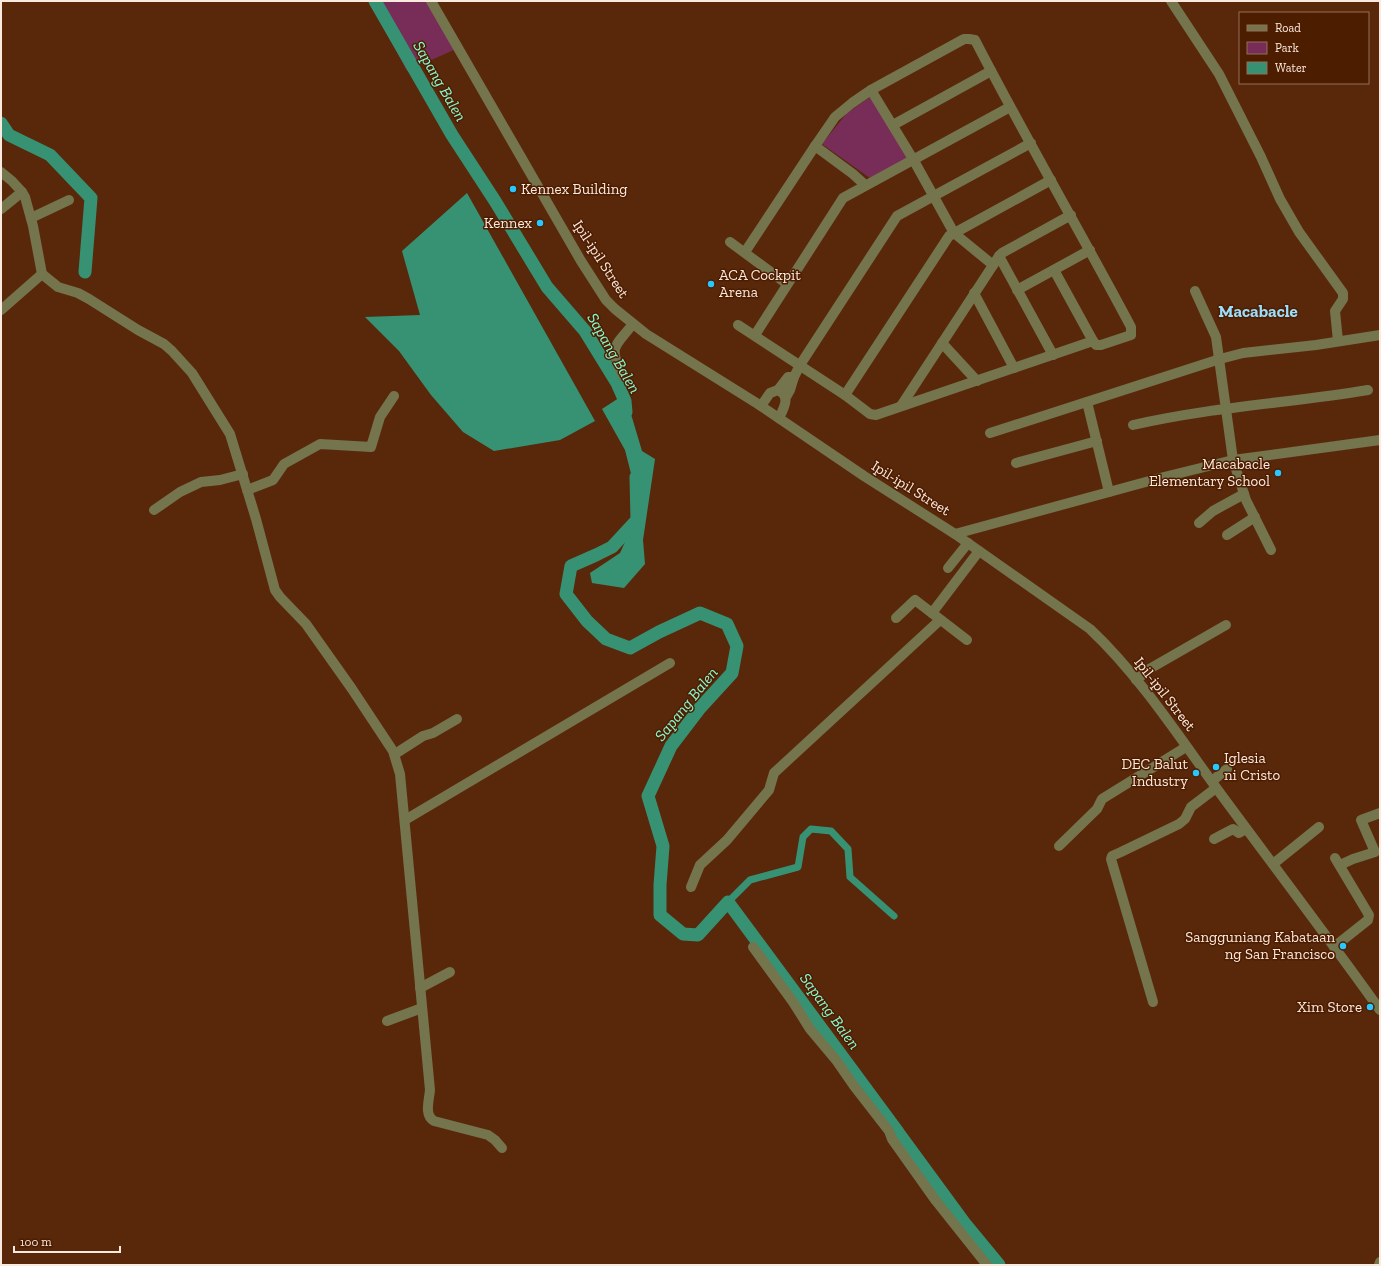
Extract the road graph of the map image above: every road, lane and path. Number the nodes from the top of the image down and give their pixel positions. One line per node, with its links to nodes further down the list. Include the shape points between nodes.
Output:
1 (431, 1): 32 (street, Ipil-ipil Street, via 581,261 606,300)
2 (1171, 1): 37 (street, via 1219,74 1280,199 1299,232 1343,293 1343,299 1335,311)
3 (991, 71): 4 (street, via 974,40 964,39); 5 (street); 6 (street)
4 (871, 90): 6 (street); 8 (street, via 852,102 836,117)
5 (1010, 107): 7 (street); 9 (street)
6 (893, 126): 9 (street)
7 (1031, 144): 11 (street); 14 (street)
8 (815, 146): 12 (street); 22 (street)
9 (913, 159): 12 (street); 14 (street)
10 (1, 172): 13 (street)
11 (1051, 180): 17 (street); 19 (street)
12 (865, 185): 27 (street, via 843,198)
13 (22, 192): 16 (street); 18 (street)
14 (934, 196): 19 (street); 41 (street, via 897,216)
15 (69, 200): 18 (street)
16 (1, 209)
17 (1070, 215): 21 (street); 23 (street)
18 (31, 218): 26 (street)
19 (954, 233): 24 (street); 48 (street, via 946,240)
20 (730, 242): 22 (street)
21 (1090, 250): 25 (street); 36 (street, via 1132,332 1130,336 1101,345 1096,345)
22 (745, 252): 27 (street)
23 (999, 256): 24 (street); 28 (street)
24 (993, 265): 30 (street)
25 (1054, 270): 28 (street); 36 (street)
26 (42, 274): 31 (street); 62 (street, via 58,287 89,299 172,351 192,373 222,419 230,434)
27 (787, 284): 34 (street)
28 (1017, 290): 39 (street)
29 (1196, 291): 40 (street, via 1216,336)
30 (974, 293): 38 (street); 42 (street)
31 (1, 310)
32 (633, 324): 43 (street, via 614,350 615,360); 52 (street, Ipil-ipil Street)
33 (738, 325): 34 (street)
34 (755, 335): 41 (street)
35 (1380, 335): 37 (street)
36 (1093, 341): 39 (street)
37 (1338, 341): 40 (street)
38 (942, 343): 45 (street); 53 (street)
39 (1053, 355): 42 (street)
40 (1220, 358): 51 (street); 54 (street)
41 (800, 365): 44 (street); 48 (street)
42 (1014, 368): 45 (street)
43 (623, 376)
44 (794, 376): 46 (street, via 788,377); 50 (street)
45 (977, 381): 53 (street)
46 (778, 390): 50 (street); 52 (street, via 770,393)
47 (1368, 390): 54 (street)
48 (844, 395): 53 (street, via 870,414 876,415)
49 (394, 396): 63 (street, via 380,417 371,447 320,444 284,464 273,480)
50 (786, 397): 55 (street, via 786,406)
51 (1087, 402): 57 (street); 59 (street)
52 (761, 406): 55 (street, Ipil-ipil Street)
53 (901, 406)
54 (1226, 409): 56 (street); 60 (street)
55 (779, 418): 69 (street, Ipil-ipil Street)
56 (1133, 425)
57 (990, 433)
58 (1380, 440): 60 (street)
59 (1097, 441): 61 (street); 64 (street)
60 (1233, 460): 64 (street); 65 (street)
61 (1016, 463)
62 (243, 474): 63 (street); 66 (street, via 201,482 180,492)
63 (247, 490): 83 (street, via 275,590 306,624)
64 (1109, 492): 69 (street)
65 (1244, 494): 67 (street); 68 (street, via 1213,511)
66 (154, 510)
67 (1255, 518): 70 (street); 72 (street)
68 (1199, 523)
69 (955, 534): 71 (street, Ipil-ipil Street)
70 (1227, 535)
71 (968, 544): 73 (street, Ipil-ipil Street); 74 (street)
72 (1271, 550)
73 (979, 551): 75 (street); 80 (street, Ipil-ipil Street, via 1090,629)
74 (948, 568)
75 (936, 616): 76 (street, via 915,600); 78 (street); 93 (street, via 774,773 769,790 727,840 700,865)
76 (896, 618)
77 (1226, 625): 80 (street, via 1151,668)
78 (966, 640)
79 (670, 663): 87 (street)
80 (1136, 680): 82 (street, Ipil-ipil Street)
81 (457, 719): 83 (street)
82 (1186, 746): 85 (street, Ipil-ipil Street); 91 (street, via 1102,799 1097,808)
83 (395, 754): 87 (street)
84 (1227, 769): 85 (street)
85 (1214, 785): 89 (street, Ipil-ipil Street); 98 (street, via 1191,806 1185,819 1179,824 1111,858)
86 (1380, 813): 94 (street, via 1361,820 1375,852 1338,862 1369,917)
87 (405, 820): 97 (street)
88 (1319, 827): 92 (street)
89 (1246, 828): 90 (street, via 1239,833 1233,828); 92 (street, Ipil-ipil Street)
90 (1214, 839)
91 (1059, 846)
92 (1273, 864): 94 (street, Ipil-ipil Street)
93 (691, 887)
94 (1334, 947): 100 (street, Ipil-ipil Street)
95 (753, 948): 103 (street, via 810,1029 889,1132 936,1201)
96 (450, 972): 97 (street)
97 (420, 988): 99 (street)
98 (1153, 1002)
99 (422, 1008): 101 (street); 102 (street, via 430,1090 429,1118 434,1122 488,1136)
100 (1380, 1010)
101 (387, 1021)
102 (502, 1148)
103 (987, 1265)

